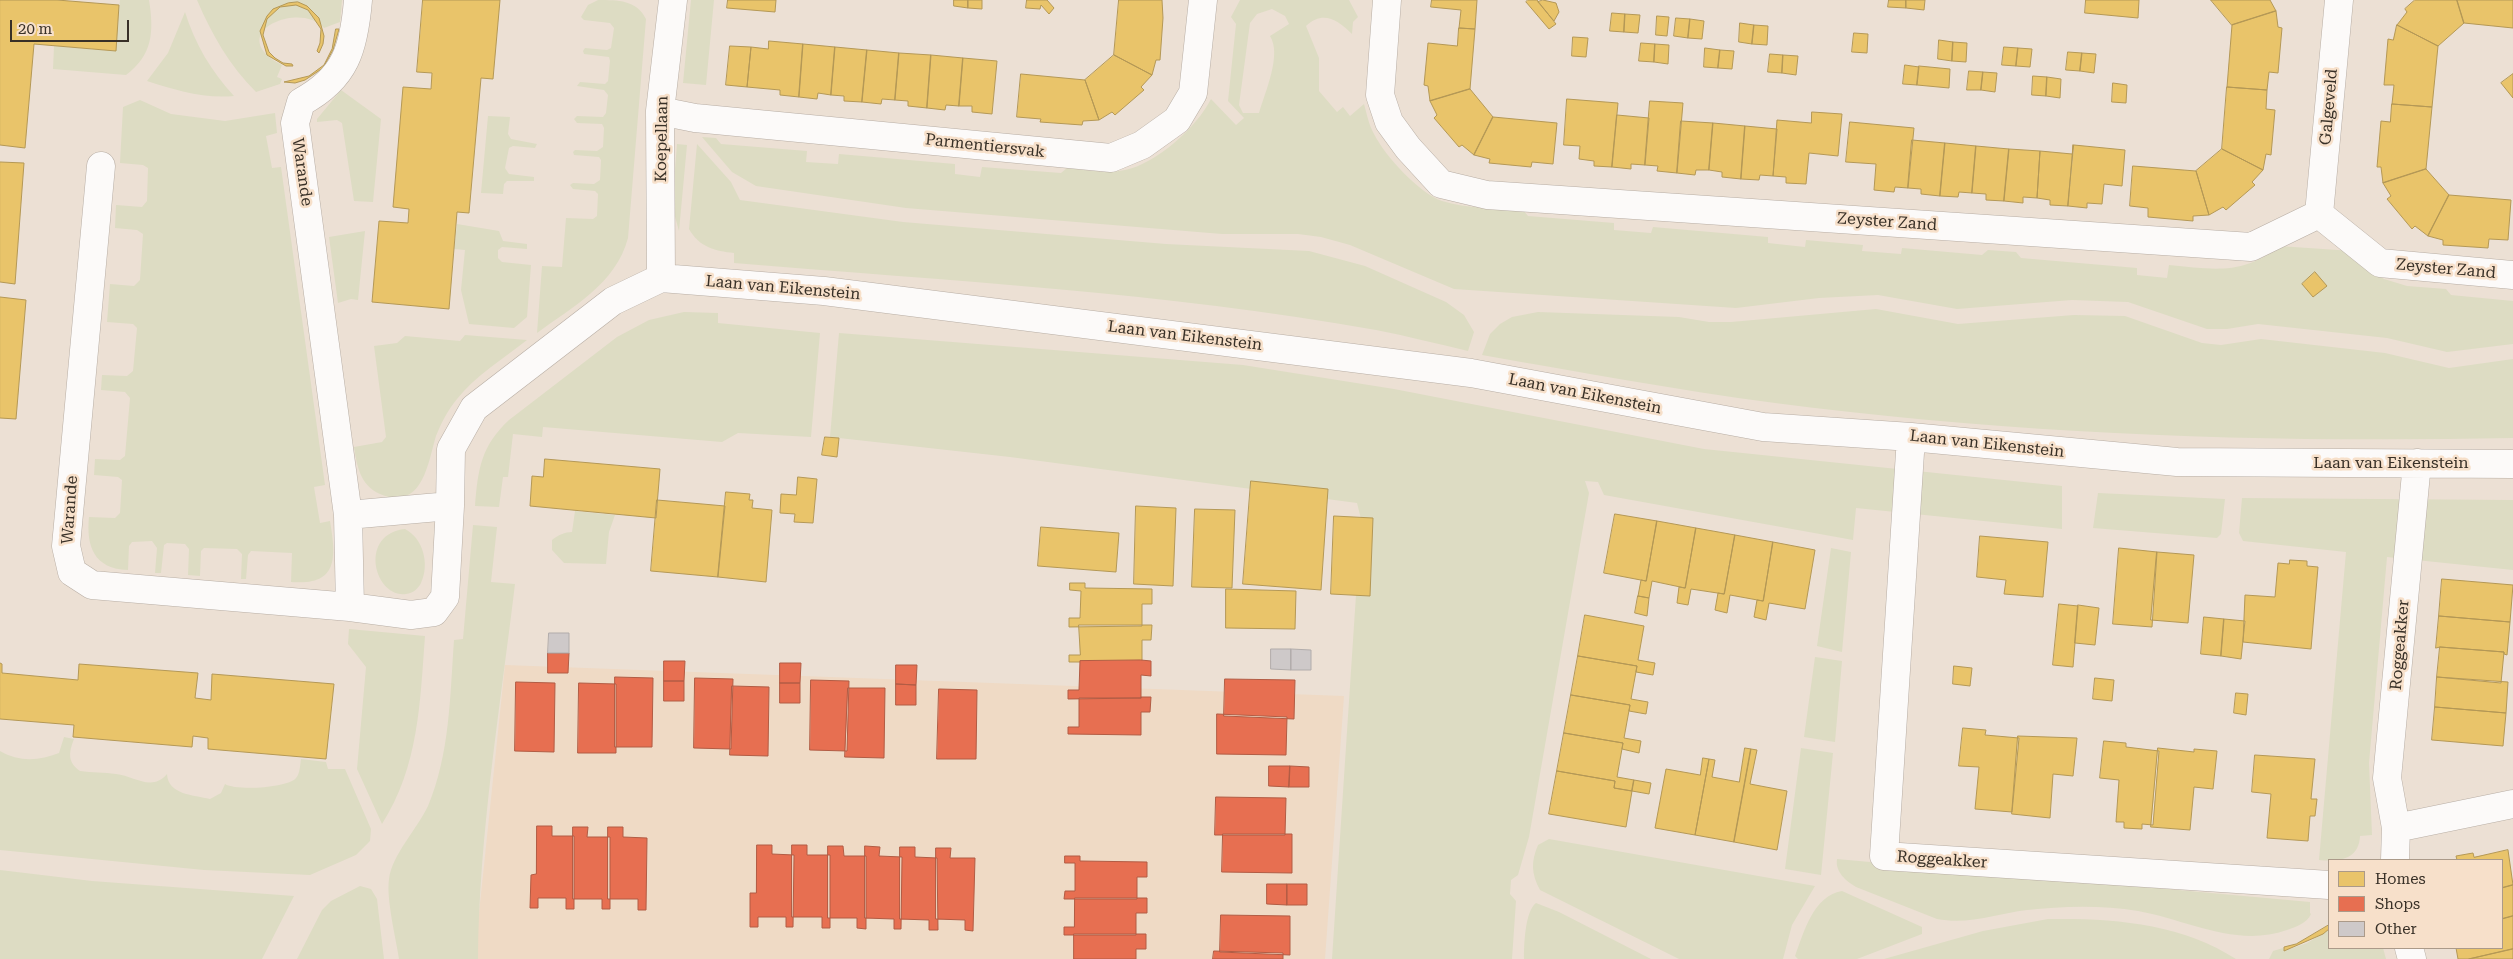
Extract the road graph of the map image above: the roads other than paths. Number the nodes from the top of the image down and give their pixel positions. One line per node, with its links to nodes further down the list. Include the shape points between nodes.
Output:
1 (358, 0): 15 (street, Warande, via 356,34 345,62 321,91 301,102 295,123)
2 (673, 0): 6 (street, Koepellaan)
3 (1203, 0): 6 (street, Parmentiersvak, via 1193,93 1177,120 1142,145 1111,158 695,118)
4 (1387, 0): 8 (street, Zeyster Zand, via 1380,95 1389,122 1441,184 1487,194 2251,247)
5 (2339, 0): 8 (street, Galgeveld)
6 (660, 111): 10 (street, Koepellaan)
7 (101, 166): 16 (street, Warande, via 66,546 72,572 92,585)
8 (2319, 214): 9 (street, Zeyster Zand, via 2380,263)
9 (2513, 275)
10 (661, 278): 11 (street, Laan van Eikenstein, via 824,290 1471,373 1763,427); 14 (street, Warande, via 613,302 474,408 451,449)
11 (1911, 436): 12 (street, Laan van Eikenstein, via 2177,462); 20 (street, Roggeakker, via 1884,856)
12 (2417, 462): 13 (street, Laan van Eikenstein); 18 (street, Roggeakker, via 2387,778)
13 (2513, 464)
14 (450, 506): 15 (street); 16 (street, Warande, via 444,597 434,612 411,615)
15 (348, 516): 16 (street, Warande)
16 (350, 607)
17 (2513, 804): 18 (street)
18 (2396, 828): 19 (street, Roggeakker)
19 (2395, 859)
20 (2328, 885)

